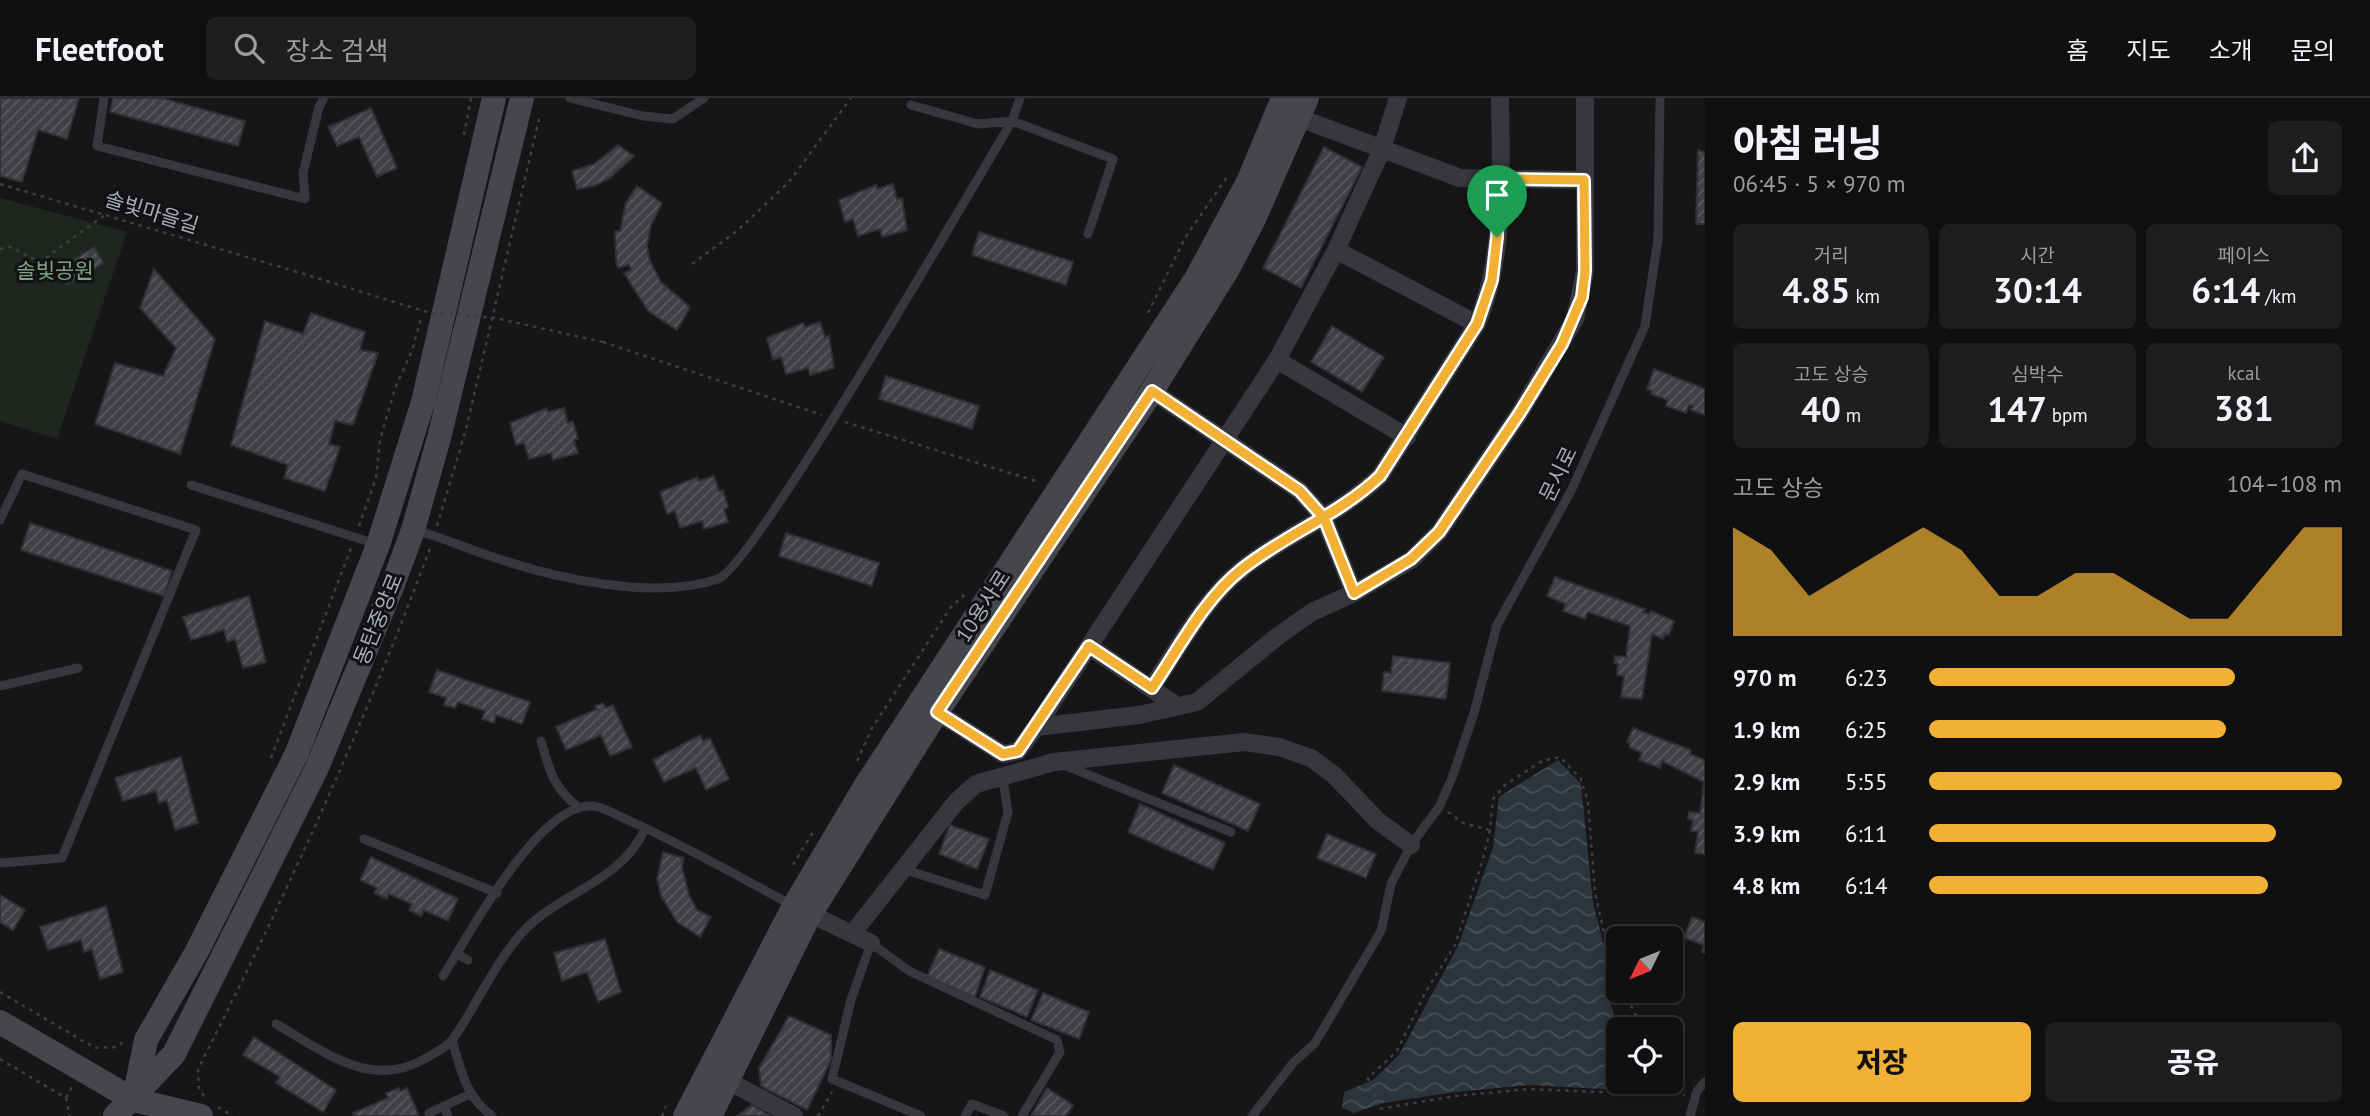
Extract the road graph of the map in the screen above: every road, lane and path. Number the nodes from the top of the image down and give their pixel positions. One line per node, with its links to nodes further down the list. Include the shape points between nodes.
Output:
1 (104, 98): 2 (lane, via 97,146 305,199 303,173)
2 (324, 98)
3 (471, 98): 17 (path)
4 (494, 98): 38 (street, 동탄중앙로, via 430,377)
5 (522, 98): 37 (street, 동탄중앙로, via 476,297)
6 (570, 98): 7 (lane, via 673,119)
7 (704, 98)
8 (851, 98): 26 (path, via 789,182 737,231)
9 (1020, 98): 16 (lane)
10 (1398, 98): 18 (street)
11 (1500, 98): 19 (street)
12 (1585, 98): 20 (street)
13 (1660, 98): 51 (lane, 문시로, via 1658,239 1645,326 1571,491 1497,625 1474,713)
14 (911, 105): 16 (lane, via 978,124)
15 (1292, 106): 18 (street); 31 (street, 10용사로, via 1228,269); 61 (street, 10용사로, via 1177,311 887,753)
16 (1012, 121): 23 (lane, via 1113,159); 37 (lane, via 813,448 743,556 722,578 662,590 615,586 492,557)
17 (463, 139)
18 (1382, 149): 19 (street, via 1460,178); 25 (street)
19 (1499, 179): 20 (street); 28 (street, via 1492,280)
20 (1584, 180): 39 (street, via 1582,297 1562,344 1439,532 1411,559)
21 (0, 184): 22 (path, 솔빛마을길)
22 (106, 214): 24 (path, via 40,262 9,247); 29 (path, 솔빛마을길, bridge, via 430,313 495,318)
23 (1088, 234)
24 (0, 248)
25 (1336, 250): 28 (street); 30 (street)
26 (692, 264)
27 (426, 299): 38 (path, via 380,440)
28 (1477, 324): 32 (street)
29 (603, 342)
30 (1277, 360): 32 (street); 33 (street)
31 (1152, 391): 33 (street); 45 (street, 10용사로)
32 (1406, 437): 35 (street, via 1380,476)
33 (1225, 439): 35 (street, via 1300,491); 40 (street)
34 (191, 485): 38 (lane)
35 (1324, 518): 39 (street); 43 (street, via 1242,569 1212,599)
36 (0, 520): 58 (lane, via 22,474 196,530 62,858)
37 (413, 530): 82 (street, 동탄중앙로, via 343,709 269,870 174,1054)
38 (367, 541): 49 (path); 82 (street, 동탄중앙로, via 296,755 196,953 146,1040)
39 (1354, 593): 44 (street, via 1312,612 1197,702)
40 (1089, 646): 43 (street); 46 (street)
41 (78, 668): 42 (lane)
42 (0, 685)
43 (1152, 688): 44 (street)
44 (1177, 706): 46 (street)
45 (937, 712): 46 (street, via 1003,754 1018,751); 61 (street, 10용사로)
46 (1036, 727)
47 (541, 740): 52 (lane, via 551,776 562,794)
48 (1054, 762): 50 (street); 55 (lane); 57 (street, via 1213,744 1279,747 1311,758 1334,775 1378,821)
49 (268, 765)
50 (1002, 774): 59 (street, via 976,784 956,802); 59 (lane, via 1008,812 985,895)
51 (1439, 807): 54 (path, via 1463,823); 57 (lane, 문시로)
52 (579, 808): 53 (lane, via 593,806); 60 (lane, via 547,826 528,845)
53 (645, 828): 61 (lane); 72 (lane, via 634,851 621,864 532,922 487,982)
54 (1490, 830): 63 (path, via 1493,799 1505,785 1542,761 1560,757 1581,779 1588,802 1595,893); 77 (path, via 1455,945 1397,1051 1368,1078 1379,1109 1528,1089)
55 (1231, 832)
56 (364, 839): 60 (lane)
57 (1411, 845): 98 (lane, 문시로, via 1391,884 1381,931 1315,1043 1293,1063)
58 (0, 863)
59 (902, 868): 62 (street)
60 (497, 893): 65 (lane)
61 (802, 910): 62 (street); 74 (street, 10용사로); 90 (street, 10용사로)
62 (852, 934): 64 (street)
63 (1606, 941)
64 (871, 943): 75 (lane, via 851,1000 832,1079); 97 (lane, via 909,971 1057,1040 1060,1052)
65 (457, 954): 66 (lane); 67 (lane)
66 (468, 960)
67 (443, 976)
68 (0, 992): 71 (path, via 95,1048 116,1047)
69 (0, 1022): 82 (street)
70 (276, 1024): 72 (lane, via 342,1062 368,1071 395,1071 419,1063)
71 (131, 1032)
72 (452, 1040): 78 (lane)
73 (0, 1059): 84 (path, via 66,1098)
74 (728, 1081): 91 (street, 10용사로); 92 (street)
75 (837, 1081): 93 (path); 94 (lane)
76 (1705, 1082): 80 (lane)
77 (1606, 1092)
78 (470, 1094): 81 (lane); 89 (lane)
79 (1682, 1094): 80 (path)
80 (1695, 1099): 99 (lane)
81 (444, 1106): 83 (lane); 88 (lane)
82 (132, 1113): 85 (street, 동탄중앙로); 86 (lane); 87 (street)
83 (429, 1114)
84 (70, 1116)
85 (115, 1116)
86 (162, 1116)
87 (201, 1116)
88 (449, 1116)
89 (492, 1116)
90 (685, 1116)
91 (710, 1116)
92 (794, 1116)
93 (818, 1116)
94 (921, 1116)
95 (965, 1116): 96 (lane, via 972,1104)
96 (1004, 1116)
97 (1022, 1116)
98 (1252, 1116)
99 (1690, 1116)

